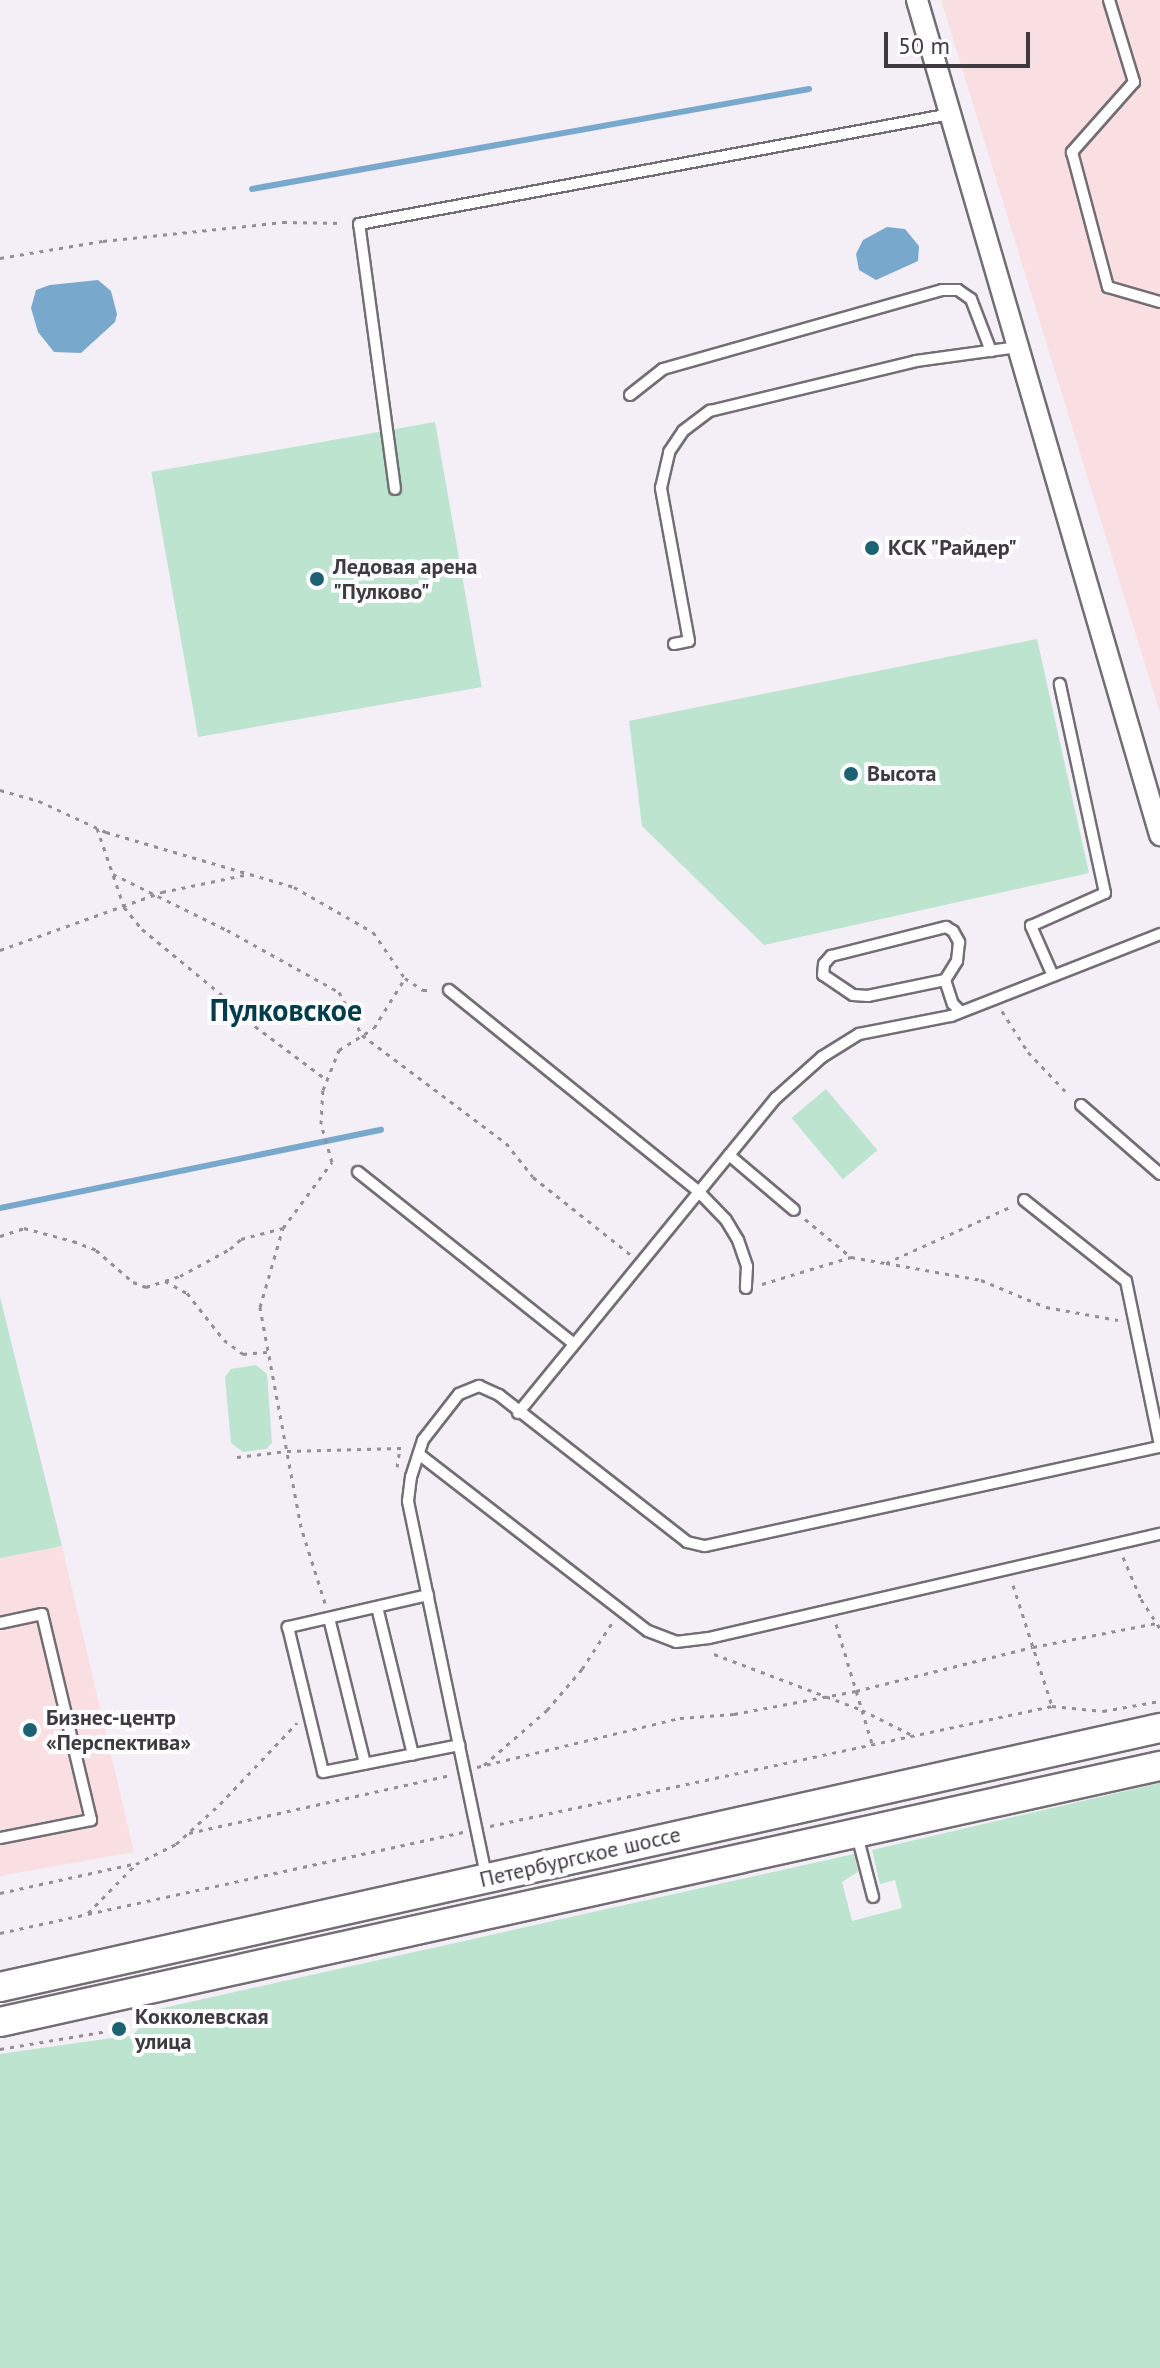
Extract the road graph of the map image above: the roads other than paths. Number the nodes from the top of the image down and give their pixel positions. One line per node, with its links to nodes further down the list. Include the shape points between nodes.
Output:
1 (917, 0): 3 (street)
2 (1109, 0): 4 (lane, via 1134,82 1072,152 1108,287)
3 (951, 114): 5 (street); 8 (lane, via 359,224)
4 (1160, 302)
5 (1018, 347): 6 (lane); 11 (street)
6 (991, 351): 7 (lane, via 971,299 958,290 942,290 663,369); 9 (lane, via 916,361 710,411 683,431 669,452 661,488 689,641)
7 (630, 395)
8 (395, 489)
9 (674, 644)
10 (1060, 684): 13 (lane, via 1105,893 1031,926)
11 (1160, 835)
12 (1160, 934): 13 (lane)
13 (1053, 976): 16 (lane)
14 (945, 980): 14 (lane, via 957,961 959,942 946,927 831,956 823,975 853,995 868,996); 16 (lane)
15 (449, 990): 21 (lane)
16 (961, 1012): 18 (lane, via 859,1034 791,1082)
17 (1081, 1105): 20 (lane)
18 (729, 1155): 21 (lane); 23 (lane)
19 (358, 1172): 25 (lane)
20 (1160, 1173)
21 (698, 1191): 24 (lane, via 738,1240 747,1266); 25 (lane)
22 (1024, 1200): 27 (lane, via 1126,1281)
23 (794, 1210)
24 (746, 1288)
25 (573, 1343): 26 (lane)
26 (518, 1413): 27 (lane, via 687,1542 705,1546); 28 (lane, via 479,1386 459,1394 423,1440)
27 (1160, 1446)
28 (420, 1455): 29 (lane, via 648,1631 676,1642); 30 (lane, via 408,1501)
29 (1160, 1534)
30 (428, 1595): 31 (lane); 35 (lane)
31 (377, 1607): 32 (lane); 36 (lane)
32 (328, 1614): 37 (lane); 37 (lane, via 288,1627 308,1712 323,1772)
33 (0, 1623): 40 (lane, via 42,1614 91,1820)
34 (1160, 1728): 41 (main road, Петербургское шоссе)
35 (459, 1745): 36 (lane); 41 (lane)
36 (413, 1755): 37 (lane)
37 (365, 1764)
38 (1160, 1766): 39 (main road, Петербургское шоссе)
39 (856, 1833): 42 (lane); 44 (main road, Петербургское шоссе)
40 (0, 1838)
41 (486, 1878): 43 (main road, Петербургское шоссе)
42 (873, 1897)
43 (0, 1987)
44 (0, 2022)

